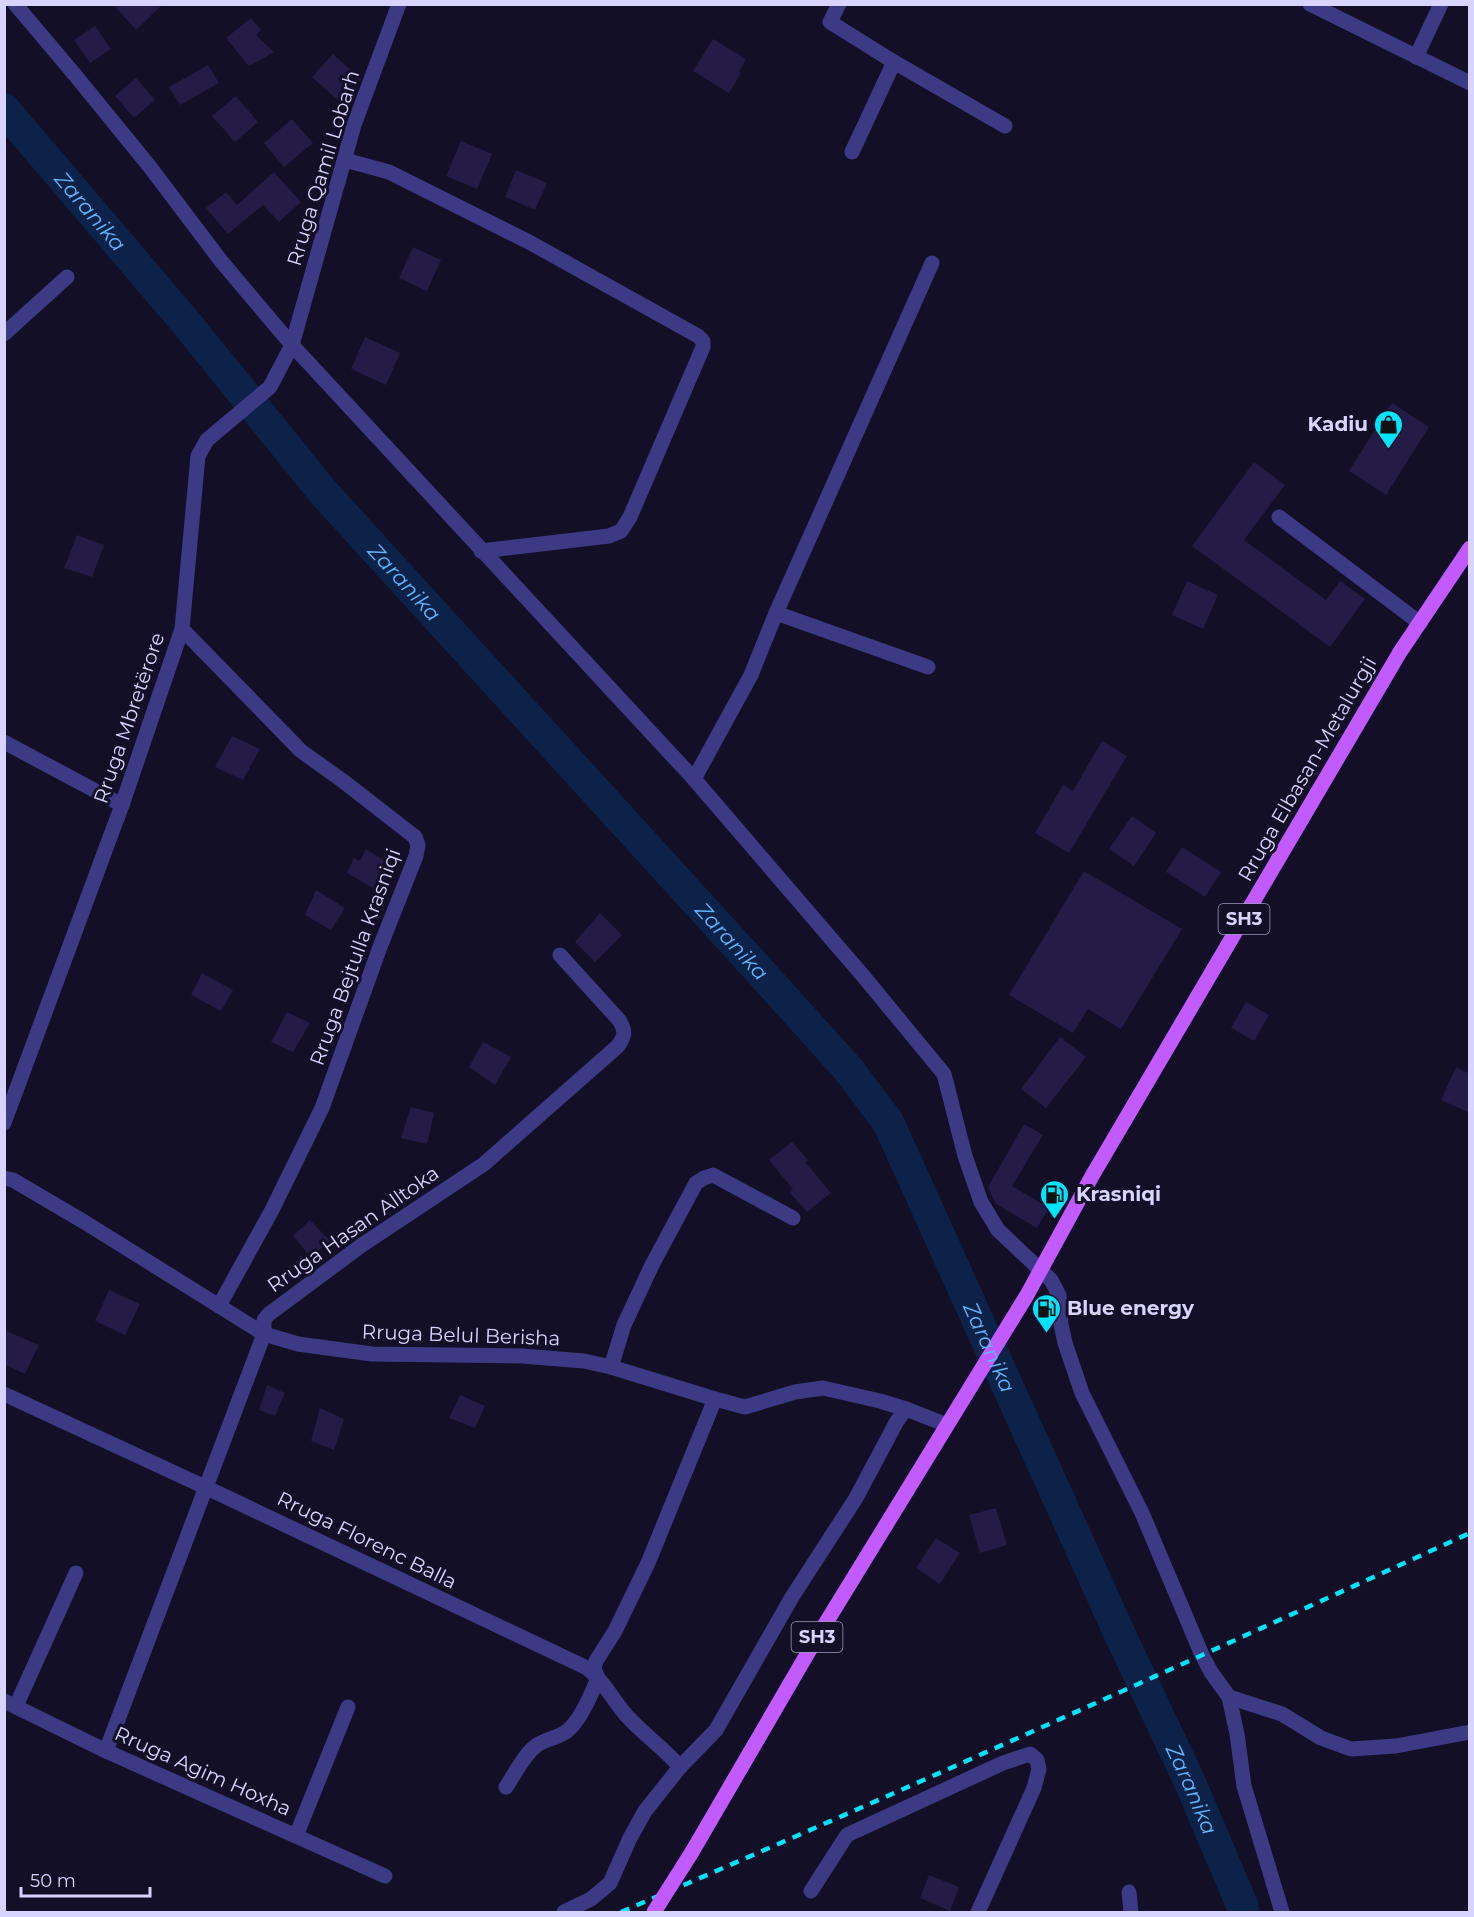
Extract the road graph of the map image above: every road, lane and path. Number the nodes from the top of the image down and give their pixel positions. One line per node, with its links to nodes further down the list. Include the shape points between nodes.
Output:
1 (15, 4): 15 (street)
2 (399, 4): 11 (street, Rruga Qamil Lobarh)
3 (839, 4): 7 (street, via 830,22)
4 (1310, 4): 6 (street)
5 (1442, 4): 6 (street)
6 (1416, 57): 8 (street)
7 (894, 62): 9 (street); 10 (street)
8 (1470, 83)
9 (1005, 126)
10 (852, 152)
11 (345, 160): 15 (street, Rruga Qamil Lobarh); 18 (street, via 389,172 519,237 703,341 621,531 609,536)
12 (932, 263): 19 (street)
13 (68, 277): 14 (street)
14 (4, 334)
15 (292, 345): 18 (street); 21 (street, Rruga Mbretërore, via 270,387 207,440 198,456)
16 (1279, 518): 20 (street)
17 (1470, 548): 20 (main road, Rruga Elbasan-Metalurgji / SH3)
18 (481, 551): 24 (street)
19 (776, 613): 22 (street); 24 (street, via 751,675)
20 (1420, 623): 30 (main road, Rruga Elbasan-Metalurgji / SH3, via 1098,1166)
21 (182, 629): 25 (street, Rruga Mbretërore); 31 (street, Rruga Bejtulla Krasniqi, via 301,751 415,837 418,845 321,1108 272,1210)
22 (928, 667)
23 (4, 742): 25 (street)
24 (694, 779): 30 (street, via 944,1074 981,1202 998,1230)
25 (122, 805): 27 (street, Rruga Mbretërore)
26 (560, 955): 32 (street, Rruga Hasan Alltoka, via 620,1020 625,1037 618,1047 484,1164 362,1245 269,1314 264,1320)
27 (4, 1123)
28 (4, 1178): 31 (street, Rruga Belul Berisha, via 86,1223)
29 (793, 1218): 33 (street, via 713,1175 696,1183 647,1275 624,1325)
30 (1040, 1271): 37 (main road, Rruga Elbasan-Metalurgji / SH3); 41 (street, via 1051,1280 1059,1295 1065,1343 1082,1393 1142,1513 1202,1655)
31 (219, 1306): 32 (street, Rruga Belul Berisha)
32 (264, 1334): 33 (street, Rruga Belul Berisha, via 298,1344 372,1354 522,1356); 38 (street, Rruga Hasan Alltoka)
33 (611, 1367): 35 (street, Rruga Belul Berisha)
34 (4, 1394): 38 (street, Rruga Florenc Balla)
35 (715, 1399): 36 (street, Rruga Belul Berisha, via 745,1407 824,1388); 40 (street, via 645,1570 596,1661)
36 (906, 1408): 37 (street, Rruga Belul Berisha); 46 (street, via 716,1730)
37 (947, 1425): 53 (main road, SH3, bridge)
38 (205, 1487): 40 (street, Rruga Florenc Balla, via 587,1668); 45 (street, Rruga Hasan Alltoka)
39 (76, 1573): 42 (street)
40 (598, 1678): 46 (street, Rruga Florenc Balla, via 627,1715); 47 (street, via 573,1725 537,1745)
41 (1229, 1697): 44 (street, via 1282,1714 1321,1738 1351,1749 1396,1746); 56 (street, via 1244,1786)
42 (10, 1704): 45 (street, Rruga Agim Hoxha)
43 (348, 1707): 48 (street)
44 (1470, 1732)
45 (106, 1751): 48 (street, Rruga Agim Hoxha)
46 (680, 1767): 52 (street, via 645,1811 610,1883 591,1899)
47 (506, 1787)
48 (296, 1836): 49 (street, Rruga Agim Hoxha)
49 (385, 1875)
50 (811, 1891): 54 (street, via 847,1835 1002,1763 1030,1754 1039,1769 1034,1788)
51 (1129, 1892): 55 (street)
52 (564, 1912)
53 (654, 1912)
54 (978, 1912)
55 (1131, 1912)
56 (1282, 1912)

